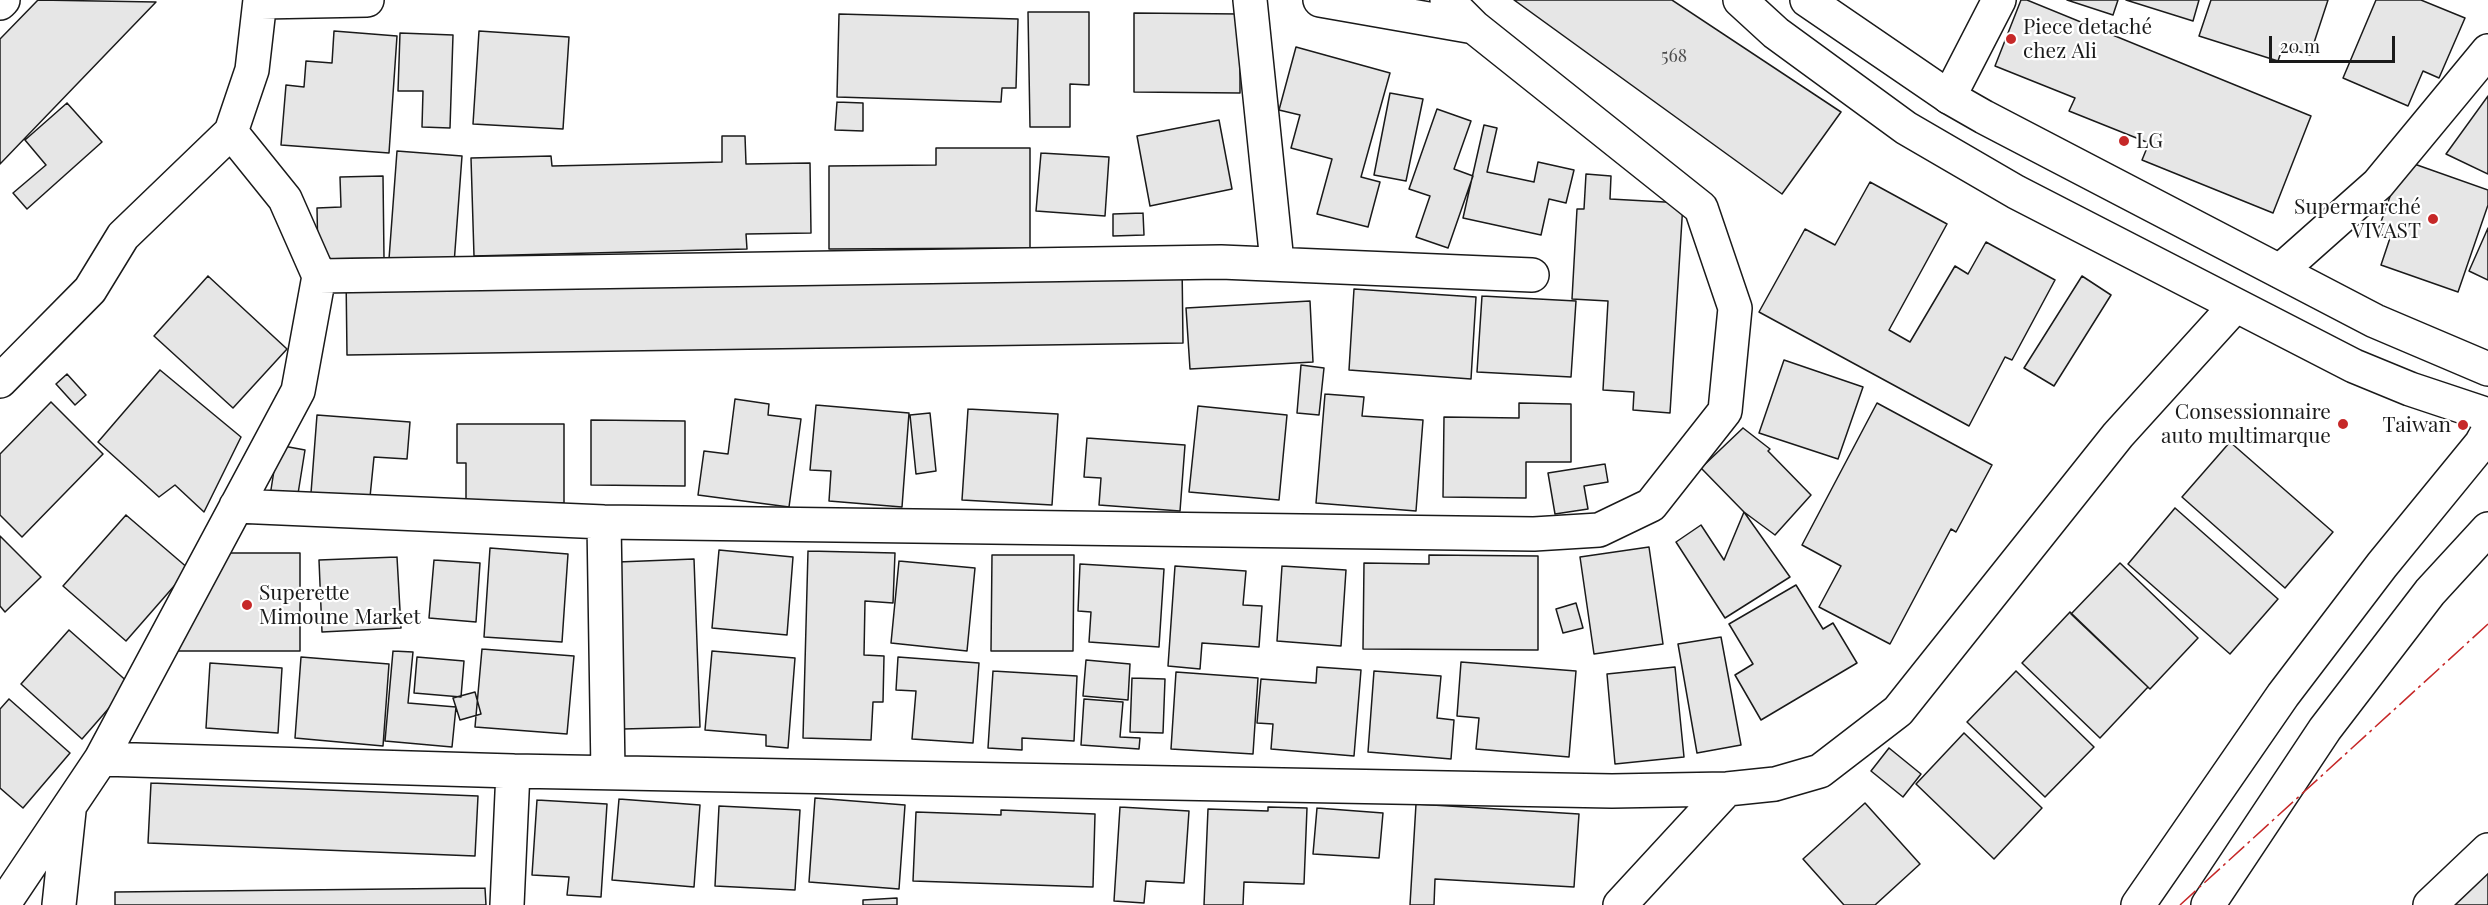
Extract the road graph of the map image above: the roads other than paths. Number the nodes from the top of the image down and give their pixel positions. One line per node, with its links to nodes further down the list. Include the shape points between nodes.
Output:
1 (367, 0): 8 (street)
2 (1250, 0): 13 (street)
3 (1320, 0): 9 (street)
4 (1447, 0): 9 (street)
5 (1740, 0): 17 (street, via 1776,33 1906,128 2016,192)
6 (1807, 0): 11 (street)
7 (1999, 0): 11 (street)
8 (262, 1): 12 (street, via 252,70)
9 (1474, 27): 23 (street, via 1701,208 1735,308 1725,411 1651,505 1599,530 1534,534)
10 (2488, 51): 14 (street, via 2378,184)
11 (1949, 97): 14 (street)
12 (231, 132): 16 (street, via 285,199); 19 (street, via 123,236 90,290)
13 (1277, 262): 15 (street); 16 (street)
14 (2280, 271): 18 (street, via 2375,321)
15 (1532, 275)
16 (320, 276): 22 (street, via 298,391)
17 (2235, 306): 20 (street, via 2354,366); 28 (street, via 2118,435 1898,711 1820,771 1775,784)
18 (2488, 369)
19 (0, 381)
20 (2488, 415)
21 (2488, 431): 35 (street, via 2283,695)
22 (236, 506): 23 (street); 25 (street)
23 (604, 522): 27 (street)
24 (2488, 529): 36 (street, via 2430,591 2332,720)
25 (101, 759): 26 (street); 29 (street)
26 (513, 771): 27 (street); 33 (street)
27 (608, 772): 28 (street, via 1600,791)
28 (1728, 789): 34 (street)
29 (69, 809): 31 (street); 32 (street)
30 (2488, 850): 37 (street)
31 (3, 905)
32 (59, 905)
33 (507, 905)
34 (1620, 905)
35 (2138, 905)
36 (2208, 905)
37 (2430, 905)

